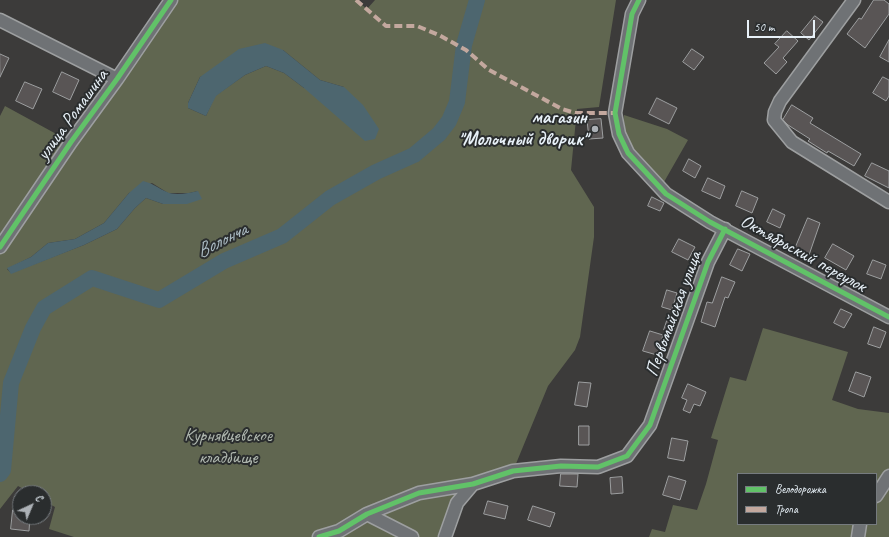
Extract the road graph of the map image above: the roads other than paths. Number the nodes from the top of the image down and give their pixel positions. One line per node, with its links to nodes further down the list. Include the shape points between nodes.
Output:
1 (171, 0): 5 (street, улица Ромашина)
2 (638, 0): 7 (street, via 632,14 615,113 619,134 628,153 666,194)
3 (854, 0): 6 (street, via 780,101 774,120 792,142)
4 (0, 20): 5 (street)
5 (118, 79): 8 (street, улица Ромашина, via 71,142)
6 (889, 202)
7 (725, 229): 9 (street, Октябрьский переулок); 11 (street, Первомайская улица, via 708,262 650,426 626,456 598,467 561,466 513,471)
8 (0, 247)
9 (889, 317)
10 (889, 476): 12 (street)
11 (473, 484): 13 (street, Первомайская улица, via 419,493); 17 (street, via 457,503)
12 (877, 494)
13 (367, 514): 15 (street, Первомайская улица, via 339,531); 16 (street)
14 (860, 525): 18 (street)
15 (319, 537)
16 (412, 537)
17 (445, 537)
18 (858, 537)

